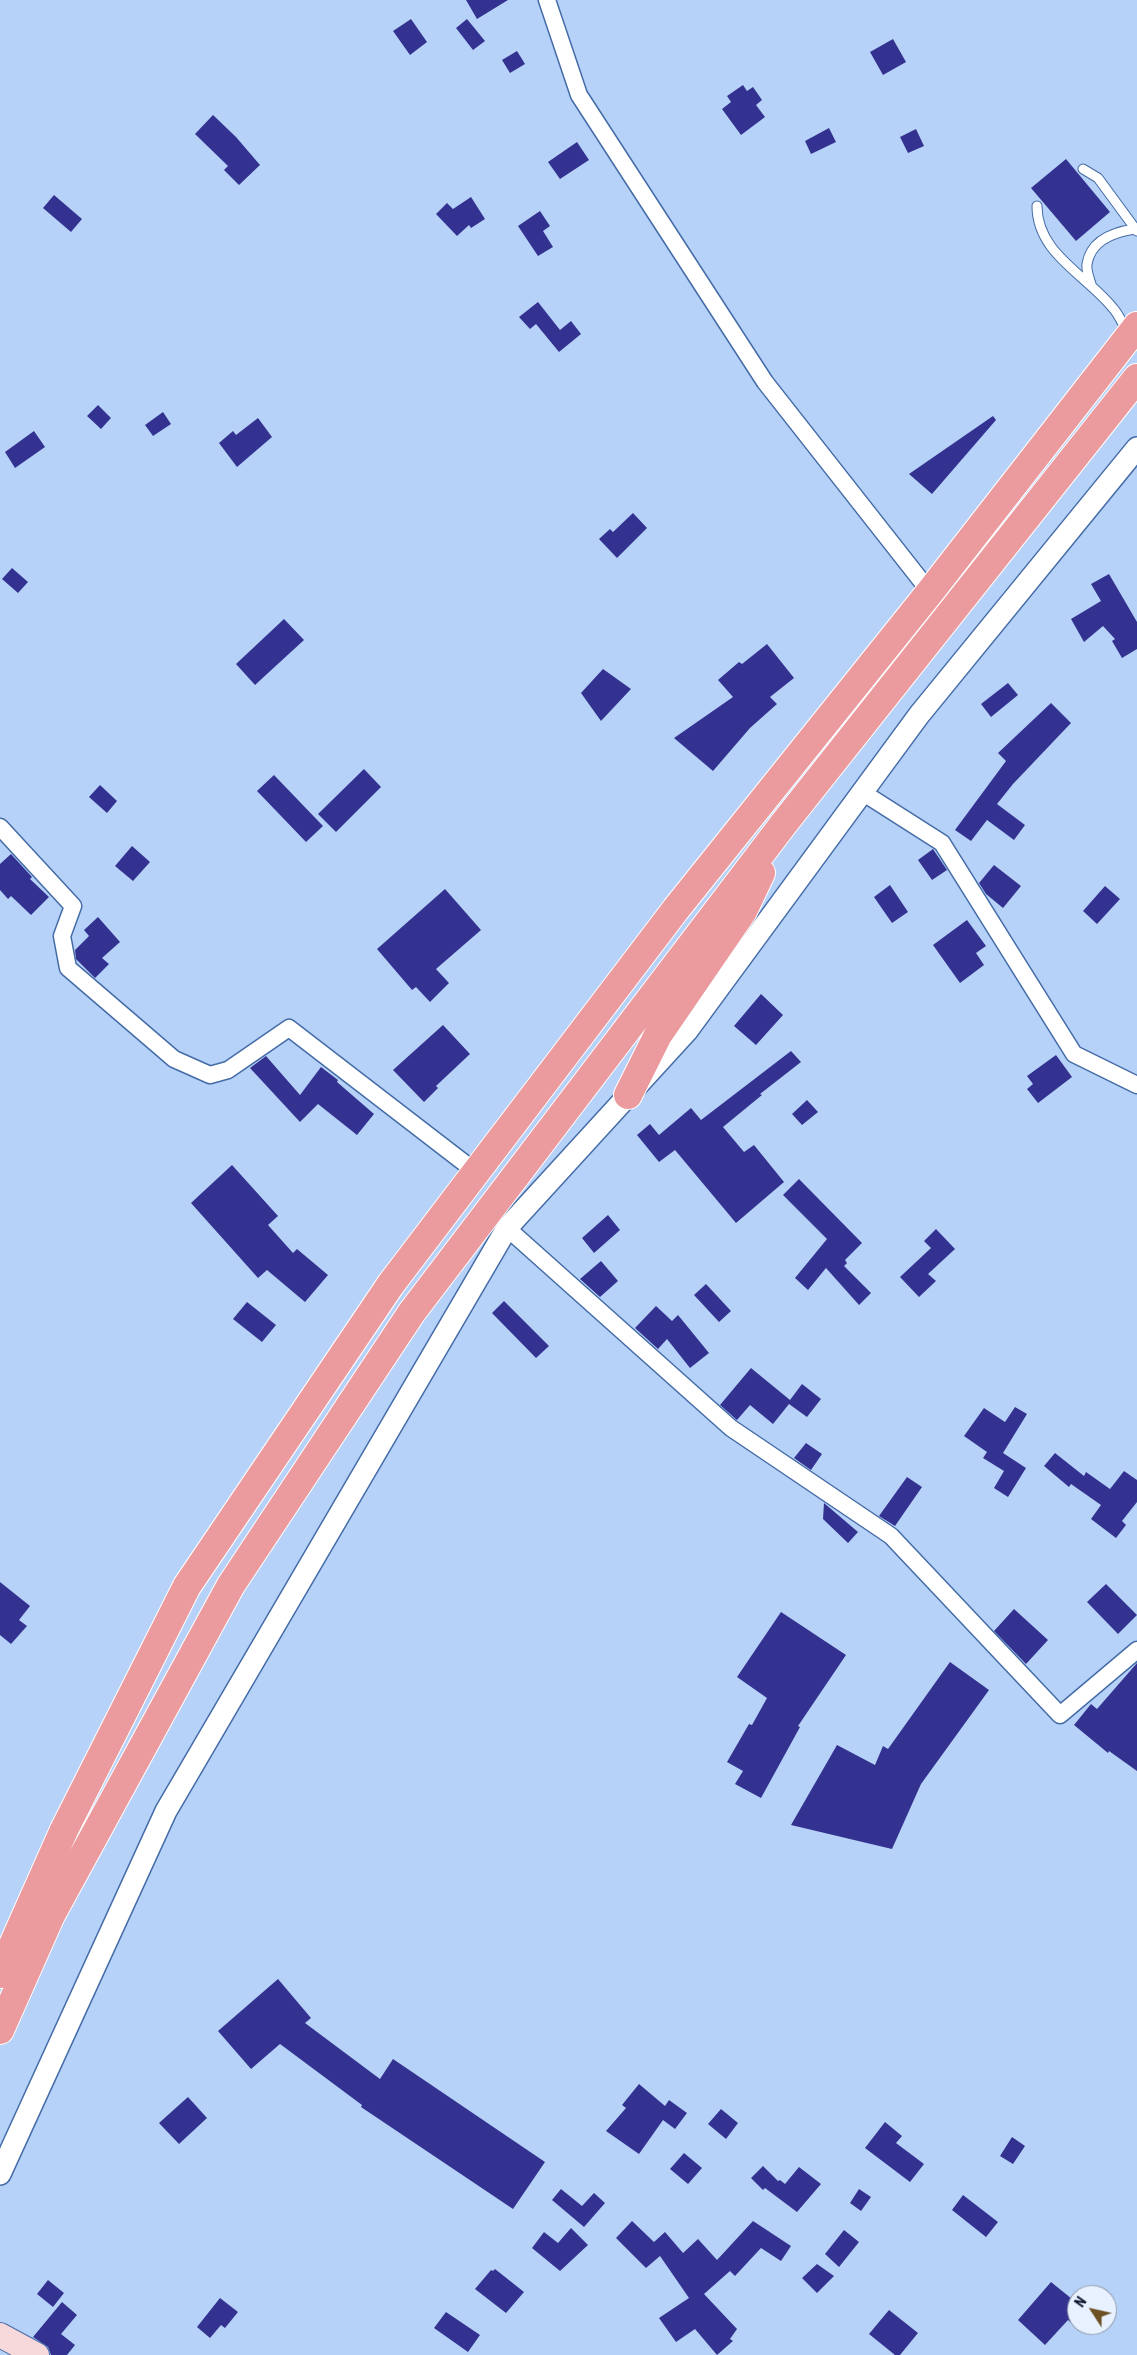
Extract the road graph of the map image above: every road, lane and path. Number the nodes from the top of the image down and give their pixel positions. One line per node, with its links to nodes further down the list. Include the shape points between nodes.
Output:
1 (547, 0): 9 (street, via 579,95 749,358)
2 (1083, 169): 4 (lane, via 1098,178)
3 (1037, 206): 5 (lane, via 1037,219 1050,247)
4 (1136, 230): 5 (lane, via 1108,235 1094,247 1086,266)
5 (1091, 284): 6 (lane)
6 (1133, 331): 9 (highway)
7 (1137, 378): 11 (highway)
8 (1137, 448): 10 (street, via 919,715)
9 (930, 592): 15 (highway, via 676,909)
10 (862, 792): 13 (street, via 942,843 1074,1054); 14 (street, via 687,1031)
11 (785, 822): 14 (highway, via 743,911 658,1034); 19 (highway, via 412,1312 231,1585 51,1915)
12 (0, 827): 15 (street, via 73,906 62,936 68,968 174,1059 210,1075 228,1070 289,1028)
13 (1137, 1085)
14 (628, 1095): 16 (street)
15 (476, 1172): 18 (highway, via 391,1284 188,1586 64,1830)
16 (507, 1228): 17 (street, via 731,1428 891,1536 1060,1716); 20 (street, via 166,1811)
17 (1137, 1650)
18 (0, 1974)
19 (0, 2030)
20 (0, 2174)
21 (0, 2334): 22 (main road)
22 (36, 2355)

